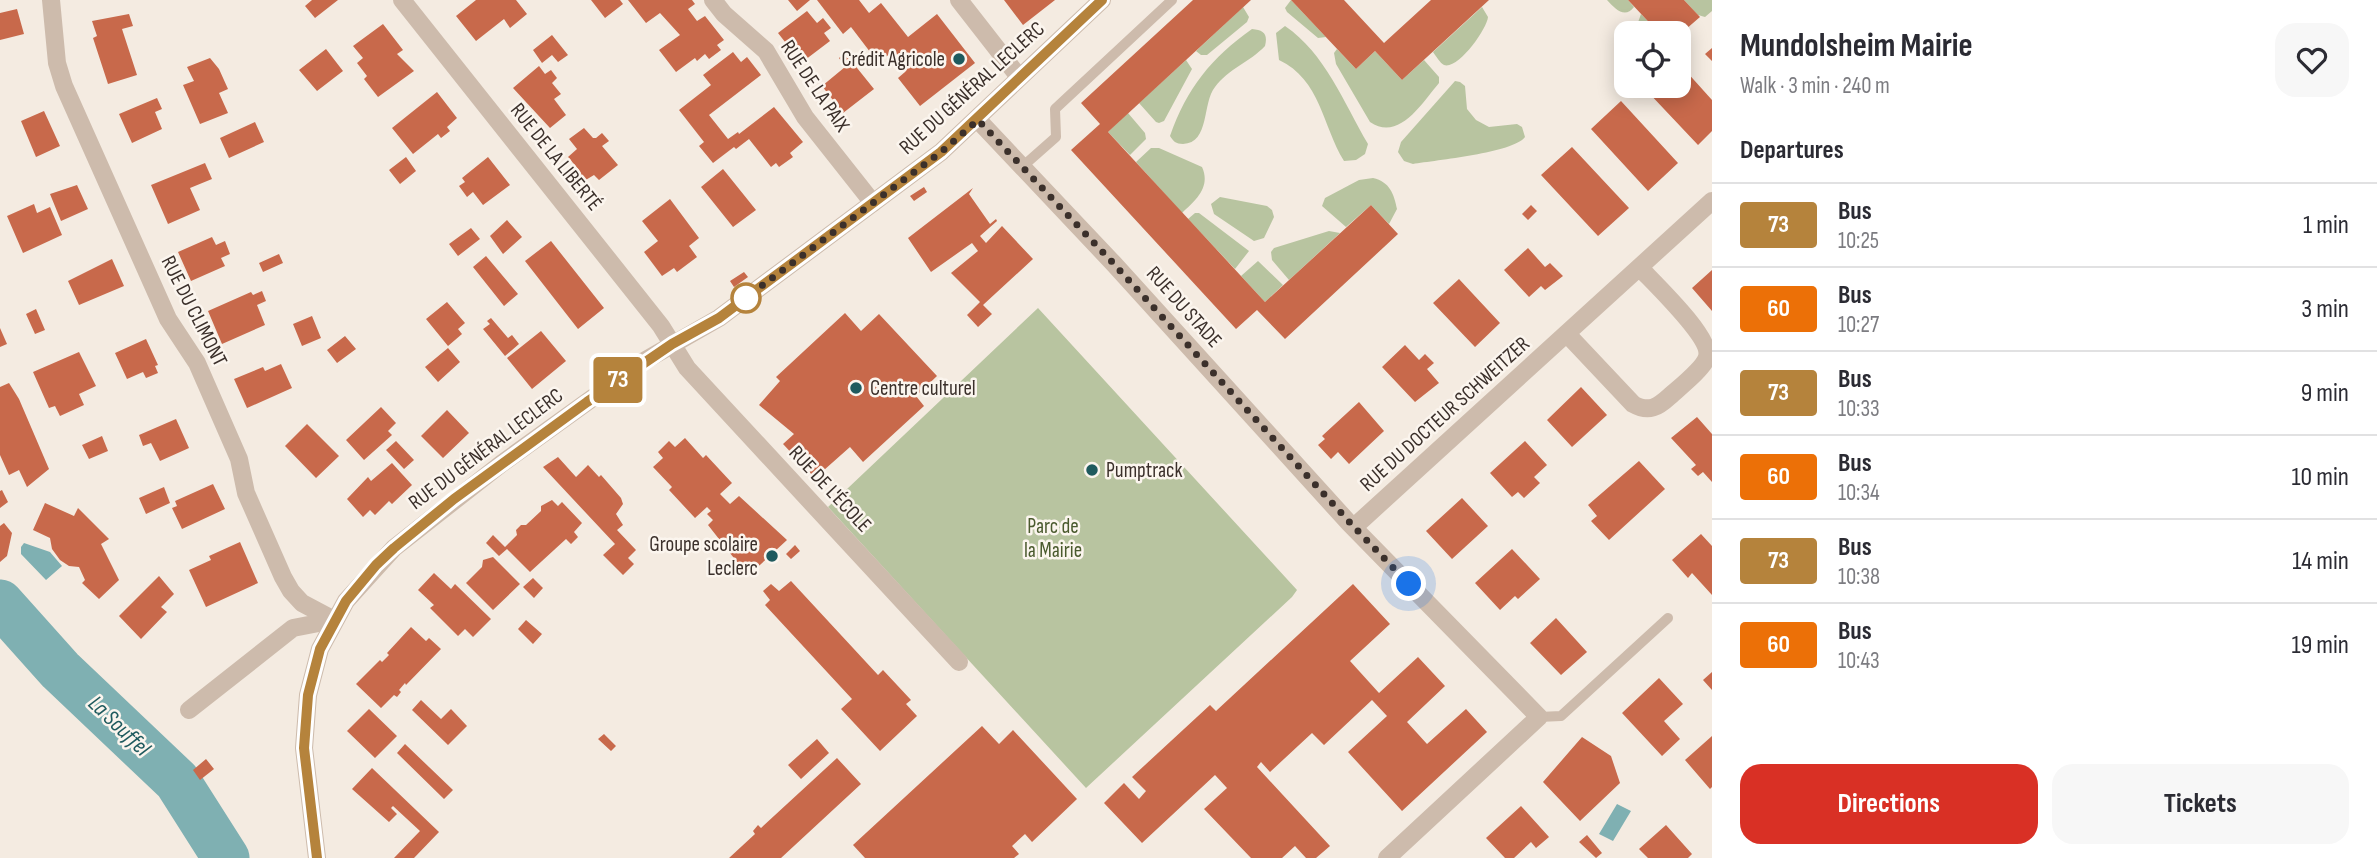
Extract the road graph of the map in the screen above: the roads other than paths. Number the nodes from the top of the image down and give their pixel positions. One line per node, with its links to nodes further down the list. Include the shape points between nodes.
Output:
1 (51, 0): 18 (street, RUE DU CLIMONT, via 64,86 168,319 197,363 239,459 246,493 278,567 302,603)
2 (402, 0): 14 (street, RUE DE LA LIBERTÉ)
3 (713, 0): 11 (street, RUE DE LA PAIX, via 766,51 805,117)
4 (959, 0): 7 (street)
5 (1102, 0): 7 (street, RUE DU GÉNÉRAL LECLERC)
6 (1172, 0): 9 (lane, via 1055,109 1056,136)
7 (1019, 77): 8 (street, RUE DU GÉNÉRAL LECLERC)
8 (978, 120): 9 (street, RUE DU STADE); 11 (street, RUE DU GÉNÉRAL LECLERC)
9 (1022, 167): 16 (street, RUE DU STADE)
10 (1712, 201): 12 (street, RUE DU DOCTEUR SCHWEITZER)
11 (873, 203): 14 (street, RUE DU GÉNÉRAL LECLERC, via 719,318)
12 (1640, 268): 13 (street, RUE DU DOCTEUR SCHWEITZER); 15 (street)
13 (1567, 334): 15 (street, via 1641,408 1663,403); 16 (street, RUE DU DOCTEUR SCHWEITZER)
14 (672, 344): 18 (street, RUE DU GÉNÉRAL LECLERC, via 426,522 376,565); 19 (street, RUE DE L'ÉCOLE, via 687,368)
15 (1710, 351)
16 (1354, 527): 21 (street, RUE DU STADE)
17 (1668, 618): 21 (lane, via 1561,716)
18 (334, 620): 20 (street, via 293,628); 22 (street, RUE DU GÉNÉRAL LECLERC, via 313,669 304,731)
19 (959, 662)
20 (189, 710)
21 (1539, 717): 23 (street)
22 (317, 858)
23 (1387, 858)

